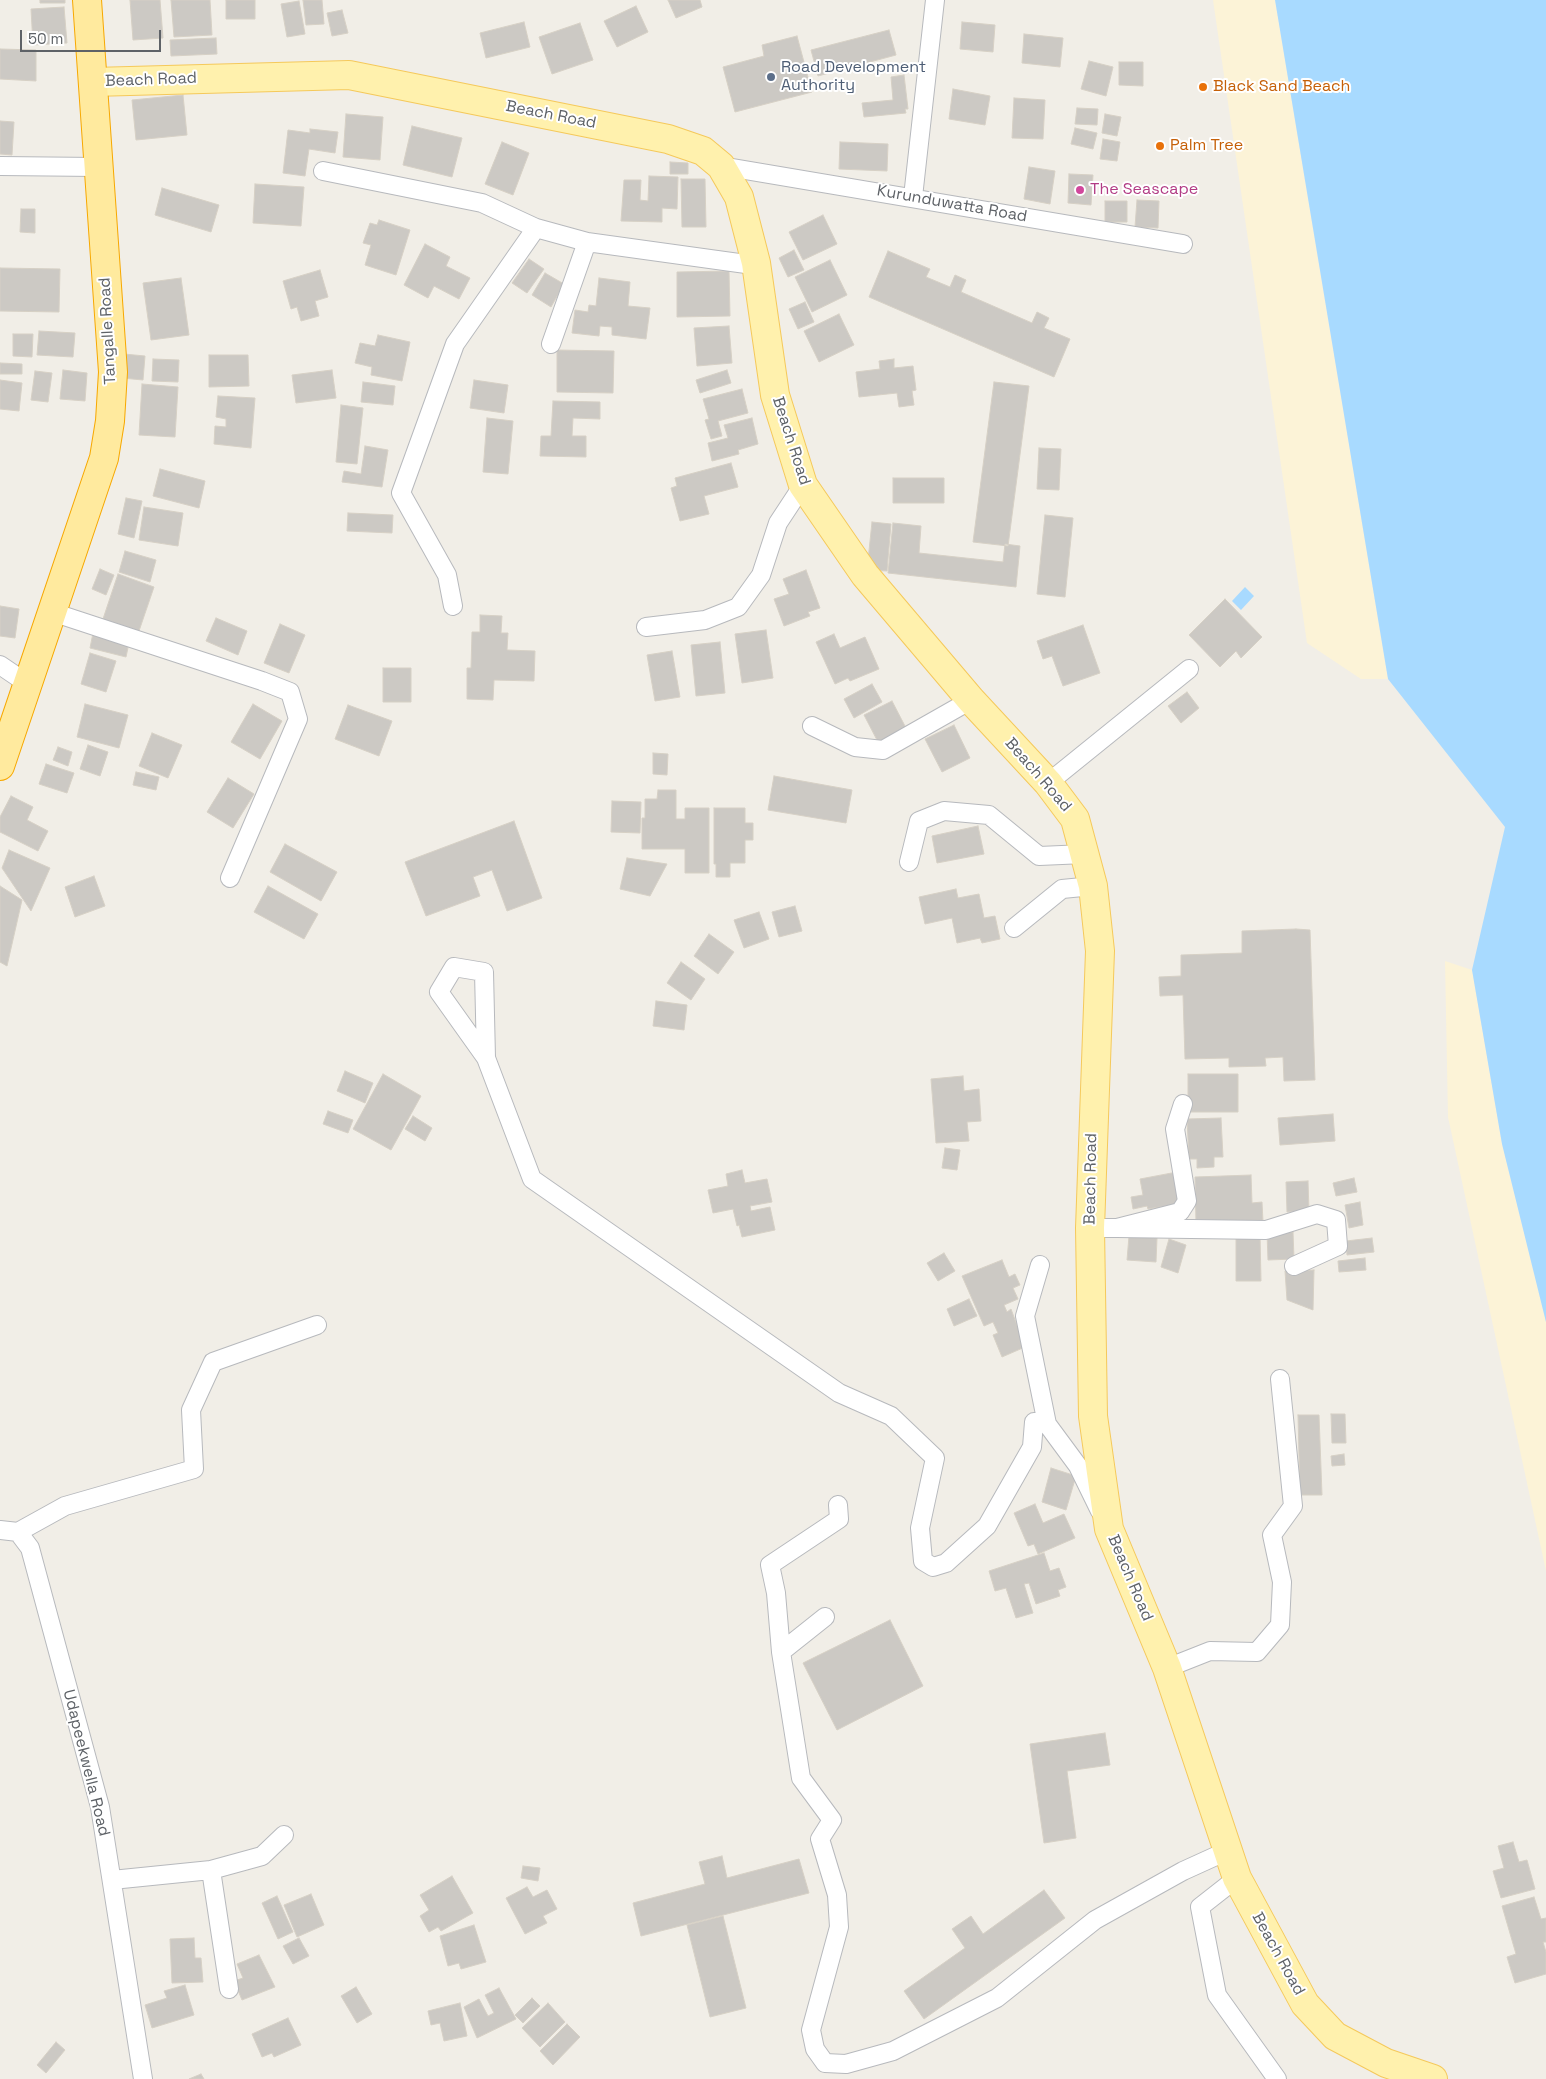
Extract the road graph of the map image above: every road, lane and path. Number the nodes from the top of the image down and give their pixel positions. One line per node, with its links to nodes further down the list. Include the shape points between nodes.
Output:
1 (86, 0): 3 (highway, Tangalle Road)
2 (936, 0): 8 (street)
3 (93, 82): 5 (main road, Beach Road, via 349,75 668,139 703,151); 6 (highway, Tangalle Road)
4 (0, 166): 6 (street)
5 (721, 166): 8 (street, Kurunduwatta Road); 12 (main road, Beach Road, via 738,197)
6 (97, 167): 16 (highway, Tangalle Road, via 113,372 110,421 104,458)
7 (323, 171): 9 (street, via 482,203)
8 (913, 197): 11 (street, Kurunduwatta Road)
9 (536, 228): 10 (street); 15 (street, via 455,344 401,493 447,575)
10 (588, 242): 12 (street); 13 (street)
11 (1183, 244)
12 (756, 263): 14 (main road, Beach Road, via 775,395)
13 (551, 344)
14 (804, 486): 17 (street, via 778,523 761,575 738,607 705,620); 21 (main road, Beach Road, via 865,575)
15 (453, 606)
16 (52, 612): 20 (highway, Tangalle Road); 27 (street, via 290,692 298,719)
17 (646, 627)
18 (0, 665): 20 (street)
19 (1189, 669): 24 (street)
20 (28, 684): 23 (highway, Tangalle Road)
21 (970, 700): 22 (street, via 883,750 855,747); 24 (main road, Beach Road)
22 (812, 726)
23 (0, 766)
24 (1048, 782): 25 (main road, Beach Road, via 1075,819)
25 (1084, 854): 26 (street, via 1039,856 989,815 944,811 919,821); 28 (main road, Beach Road)
26 (909, 862)
27 (230, 878)
28 (1093, 886): 29 (street, via 1062,889); 32 (main road, Beach Road, via 1100,951)
29 (1014, 928)
30 (486, 1058): 30 (street, via 484,972 454,966 439,992); 38 (street, via 532,1179 839,1393 891,1416 935,1458 920,1528 923,1560 932,1567 946,1563 987,1526 1032,1447 1034,1422)
31 (1183, 1104): 33 (street, via 1175,1129 1187,1201 1180,1212)
32 (1090, 1228): 33 (street); 40 (main road, Beach Road, via 1093,1416)
33 (1117, 1228): 35 (street, via 1266,1230 1317,1214 1336,1220 1338,1246)
34 (1040, 1265): 38 (street, via 1025,1316)
35 (1294, 1266)
36 (317, 1325): 42 (street, via 213,1362 191,1410 194,1469 65,1506)
37 (1280, 1379): 45 (street, via 1292,1506 1272,1535 1282,1582 1280,1625 1257,1652 1210,1652)
38 (1047, 1424): 40 (street, via 1078,1466)
39 (838, 1505): 44 (street, via 839,1520 770,1565)
40 (1109, 1529): 45 (main road, Beach Road)
41 (0, 1530): 42 (street)
42 (18, 1532): 50 (street, Udapeekwella Road, via 30,1548 100,1807)
43 (826, 1618): 44 (street)
44 (781, 1652): 47 (street, via 801,1778 832,1820 820,1839 837,1895 839,1927 811,2030 815,2049 825,2062 846,2064 893,2051 997,1998 1095,1920 1183,1871)
45 (1167, 1668): 47 (main road, Beach Road)
46 (284, 1835): 48 (street, via 262,1856)
47 (1227, 1851): 49 (main road, Beach Road)
48 (211, 1870): 50 (street); 51 (street)
49 (1237, 1878): 53 (street, via 1200,1907 1217,1995); 54 (main road, Beach Road, via 1306,2004 1335,2036 1386,2063)
50 (112, 1880): 52 (street, Udapeekwella Road)
51 (229, 1989)
52 (144, 2079)
53 (1277, 2079)
54 (1433, 2079)

